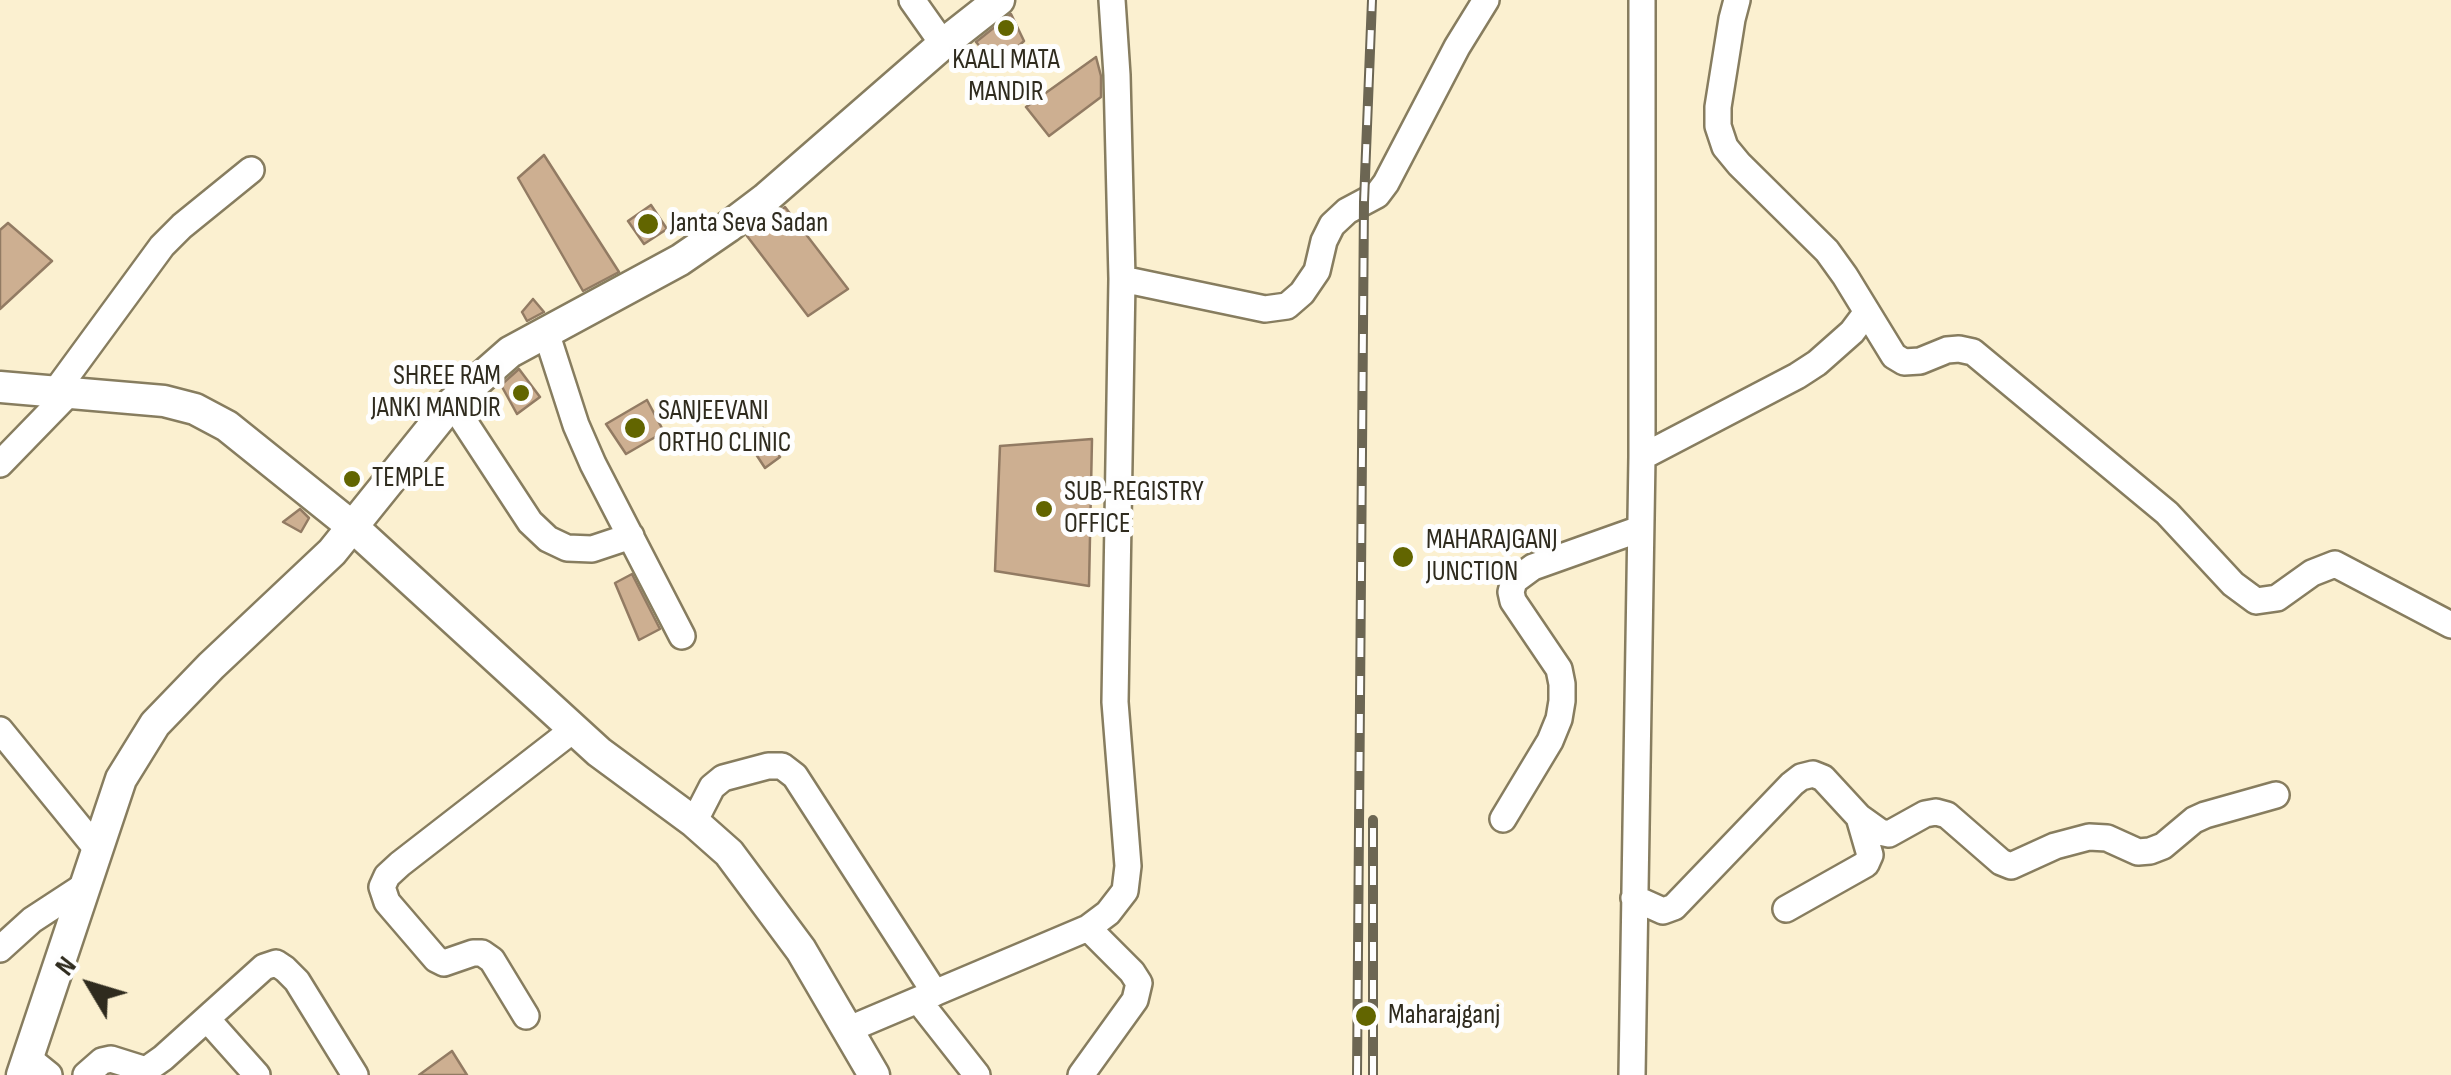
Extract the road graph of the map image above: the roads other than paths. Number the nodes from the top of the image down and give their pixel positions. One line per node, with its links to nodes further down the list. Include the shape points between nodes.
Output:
1 (912, 0): 7 (street)
2 (999, 0): 7 (street)
3 (1112, 0): 9 (street)
4 (1486, 0): 9 (street, via 1386,182 1332,225 1316,271 1287,306 1265,309)
5 (1642, 0): 15 (street)
6 (1737, 0): 10 (street, via 1718,107 1725,147 1827,251)
7 (944, 44): 11 (street, via 728,227)
8 (251, 170): 13 (street, via 162,246)
9 (1122, 279): 32 (street, via 1115,702 1128,866 1125,892)
10 (1867, 312): 15 (street, via 1817,363); 20 (street, via 1904,362 1959,348 1987,362 2168,513 2256,601 2277,598 2335,564)
11 (546, 332): 14 (street, via 510,352); 19 (street, via 576,425)
12 (0, 388): 13 (street)
13 (62, 393): 16 (street); 17 (street, via 195,409 227,426)
14 (452, 403): 17 (street); 19 (street, via 548,539 567,548 592,548)
15 (1642, 456): 18 (street)
16 (0, 464)
17 (354, 528): 23 (street); 28 (street, via 155,724 121,778)
18 (1640, 530): 26 (street, via 1533,567 1514,581 1513,601 1558,669 1562,701 1550,741); 30 (street)
19 (631, 536): 21 (street)
20 (2451, 626)
21 (682, 636)
22 (0, 730): 28 (street)
23 (574, 730): 27 (street); 35 (street, via 400,864 382,887 387,902 444,964 482,952 492,960)
24 (2276, 795): 25 (street, via 2205,815 2150,851 2089,837 2011,866 1947,815 1925,814 1889,834)
25 (1860, 816): 30 (street, via 1823,778 1801,776 1674,907 1663,911); 31 (street, via 1870,855 1866,864)
26 (1504, 819)
27 (694, 822): 34 (street, via 722,778 782,766); 37 (street, via 729,854 784,924)
28 (96, 849): 29 (street)
29 (84, 886): 33 (street); 38 (street)
30 (1634, 898): 45 (street)
31 (1786, 909)
32 (1088, 928): 34 (street); 44 (street, via 1139,982 1135,1000)
33 (0, 948)
34 (927, 997): 37 (street); 43 (street)
35 (526, 1016)
36 (207, 1019): 39 (street, via 146,1070 111,1059); 40 (street); 41 (street, via 276,963 297,981)
37 (847, 1030): 42 (street)
38 (33, 1069)
39 (86, 1075)
40 (257, 1075)
41 (355, 1075)
42 (874, 1075)
43 (977, 1075)
44 (1081, 1075)
45 (1632, 1075)

